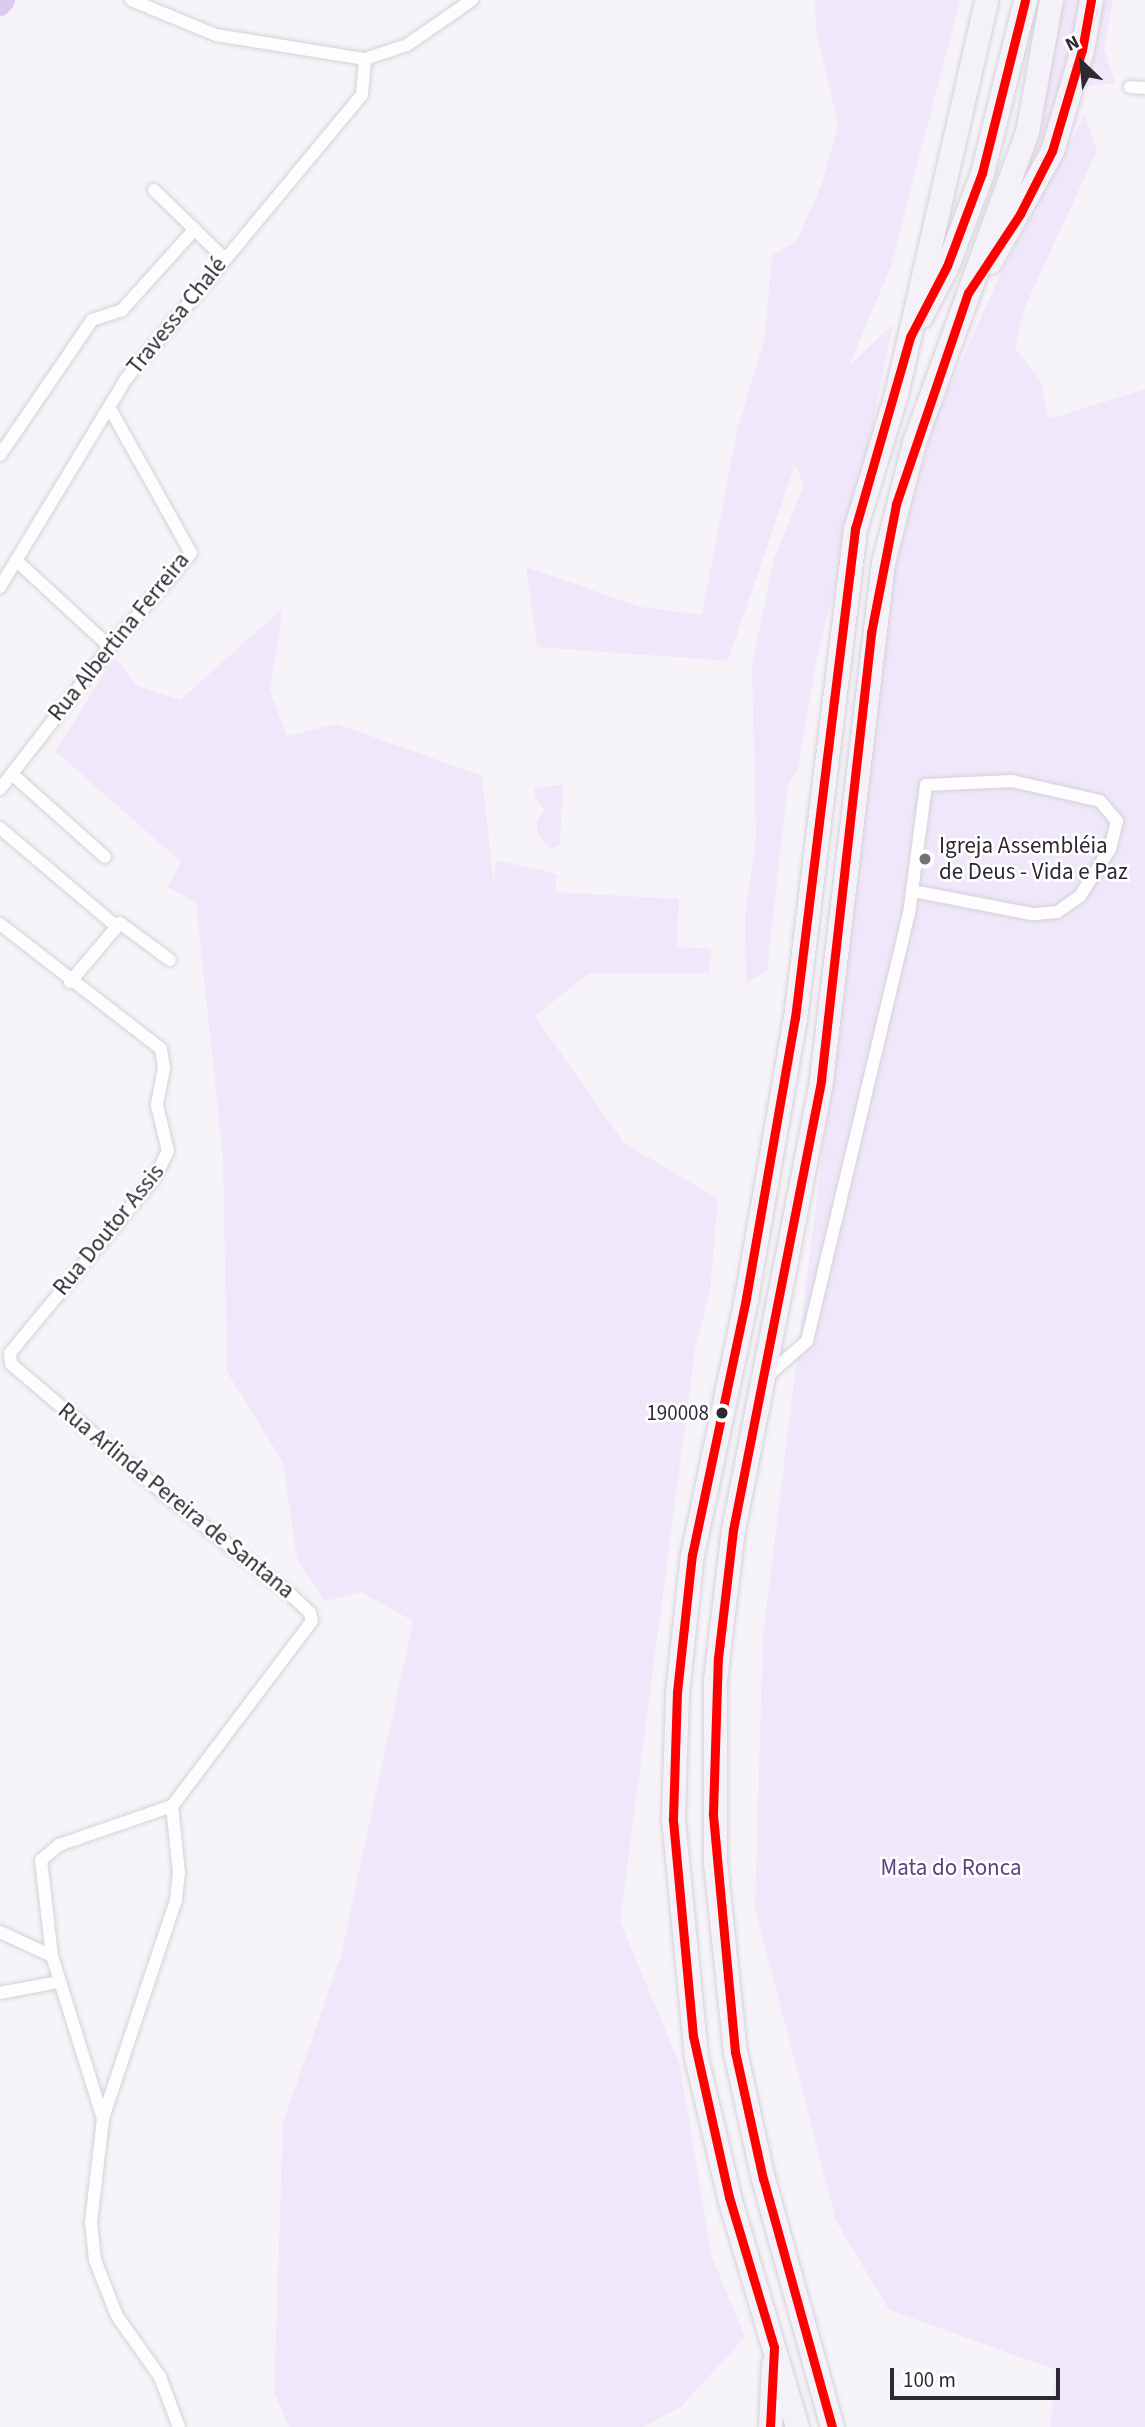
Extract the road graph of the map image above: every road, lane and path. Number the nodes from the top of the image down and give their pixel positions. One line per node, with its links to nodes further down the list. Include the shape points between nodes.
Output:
1 (131, 0): 7 (street, via 216,35)
2 (472, 0): 7 (street, via 407,45)
3 (986, 0): 14 (highway, via 928,240)
4 (1025, 0): 14 (highway, via 974,199 947,266)
5 (1051, 0): 13 (highway, via 1027,132)
6 (1091, 0): 13 (highway, via 1082,50 1052,151 1020,214)
7 (365, 60): 12 (street, Travessa Chalé, via 366,84 355,105)
8 (1130, 87): 9 (street)
9 (1145, 88)
10 (154, 190): 11 (street)
11 (195, 229): 12 (street); 16 (street, via 122,310 92,320)
12 (224, 257): 15 (street, Travessa Chalé, via 156,338)
13 (968, 293): 30 (highway, via 914,442 883,563 821,1080)
14 (910, 337): 37 (highway, via 855,529 790,1048 690,1572 677,1692 673,1800 683,1944 704,2093)
15 (109, 407): 17 (street, Travessa Chalé); 19 (street, Rua Albertina Ferreira, via 191,553)
16 (0, 455)
17 (19, 563): 18 (street, Travessa Chalé); 19 (street)
18 (0, 587)
19 (110, 647): 20 (street, Rua Albertina Ferreira)
20 (13, 775): 21 (street, Rua Albertina Ferreira); 23 (street)
21 (0, 789)
22 (0, 828): 25 (street)
23 (105, 857)
24 (912, 891): 24 (street, via 926,785 1012,780 1100,801 1117,821 1110,849 1080,897 1057,912 1032,914); 30 (street, via 807,1341)
25 (118, 924): 27 (street); 28 (street)
26 (0, 925): 28 (street)
27 (170, 960)
28 (70, 982): 29 (street, Rua Doutor Assis, via 142,1034 164,1056 157,1105 166,1163)
29 (19, 1343): 31 (street, Rua Arlinda Pereira de Santana, via 10,1353 14,1367 310,1613 307,1631)
30 (764, 1379): 41 (highway, via 733,1530 717,1669 715,1862 728,1999 745,2104)
31 (172, 1805): 33 (street, via 48,1850 41,1860); 36 (street, via 179,1873 176,1900)
32 (0, 1932): 33 (street)
33 (52, 1956): 34 (street)
34 (59, 1982): 35 (street); 36 (street)
35 (0, 1993)
36 (103, 2119): 38 (street, via 91,2222 95,2260 117,2316 160,2377)
37 (774, 2347): 39 (highway); 40 (highway)
38 (179, 2427)
39 (770, 2427)
40 (796, 2427)
41 (832, 2427)

